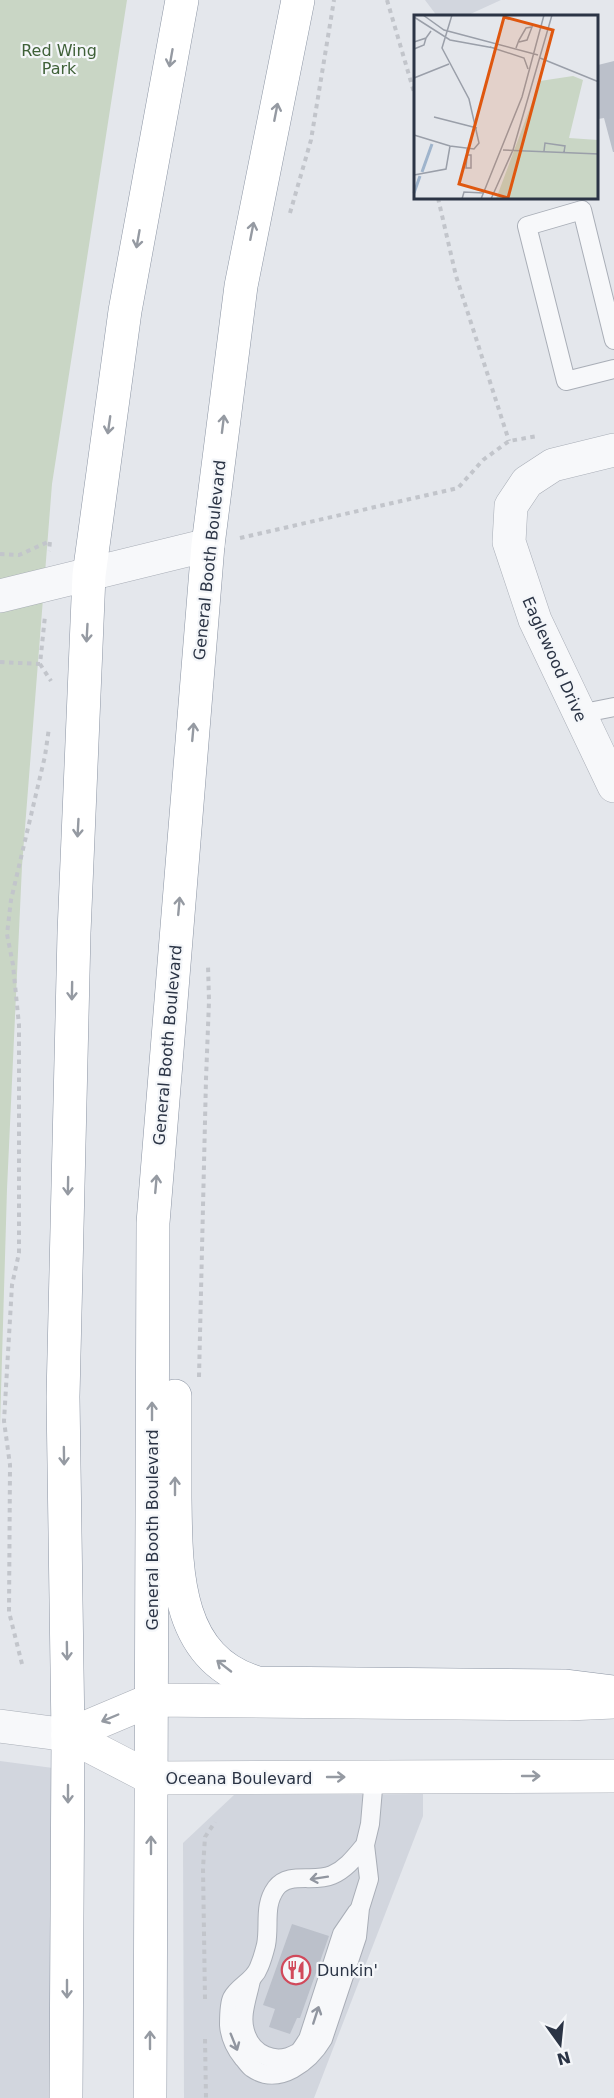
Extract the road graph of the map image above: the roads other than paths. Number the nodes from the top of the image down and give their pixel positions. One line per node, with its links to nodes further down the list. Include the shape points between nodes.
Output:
1 (182, 0): 7 (main road, one-way to 7, via 125,311)
2 (298, 0): 6 (main road, General Booth Boulevard, one-way to 2, via 241,286)
3 (614, 340): 4 (lane, via 582,210 527,226 566,381)
4 (614, 369)
5 (614, 450): 10 (street, Eaglewood Drive, via 553,465 527,482 511,506 509,542 535,620)
6 (223, 547): 7 (street); 12 (main road, General Booth Boulevard, one-way to 6)
7 (89, 575): 8 (street); 17 (main road, one-way to 17, via 74,933 63,1397)
8 (0, 596)
9 (614, 707): 10 (lane)
10 (579, 714): 11 (street, Eaglewood Drive)
11 (614, 786)
12 (153, 1243): 13 (main road, one-way to 12, via 564,1686 258,1683 241,1678 209,1653 189,1619 178,1576 175,1384); 14 (main road, General Booth Boulevard, one-way to 12)
13 (614, 1692)
14 (151, 1700): 15 (main road); 17 (main road, one-way to 17); 20 (main road, General Booth Boulevard)
15 (614, 1702)
16 (0, 1726): 17 (street)
17 (68, 1735): 20 (main road, Oceana Boulevard); 22 (main road, one-way to 22)
18 (614, 1776): 19 (main road, Oceana Boulevard, one-way to 18)
19 (374, 1777): 20 (main road, Oceana Boulevard, one-way to 19); 21 (lane)
20 (151, 1778): 23 (main road, General Booth Boulevard, one-way to 20)
21 (365, 1845): 21 (lane, one-way to 21, via 345,1868 312,1880 291,1878 278,1885 270,1898 266,1944 258,1970 232,1997 229,2023 231,2039 252,2068 271,2075 286,2073 315,2053 323,2039 357,1937 369,1879)
22 (66, 2098)
23 (150, 2098)

